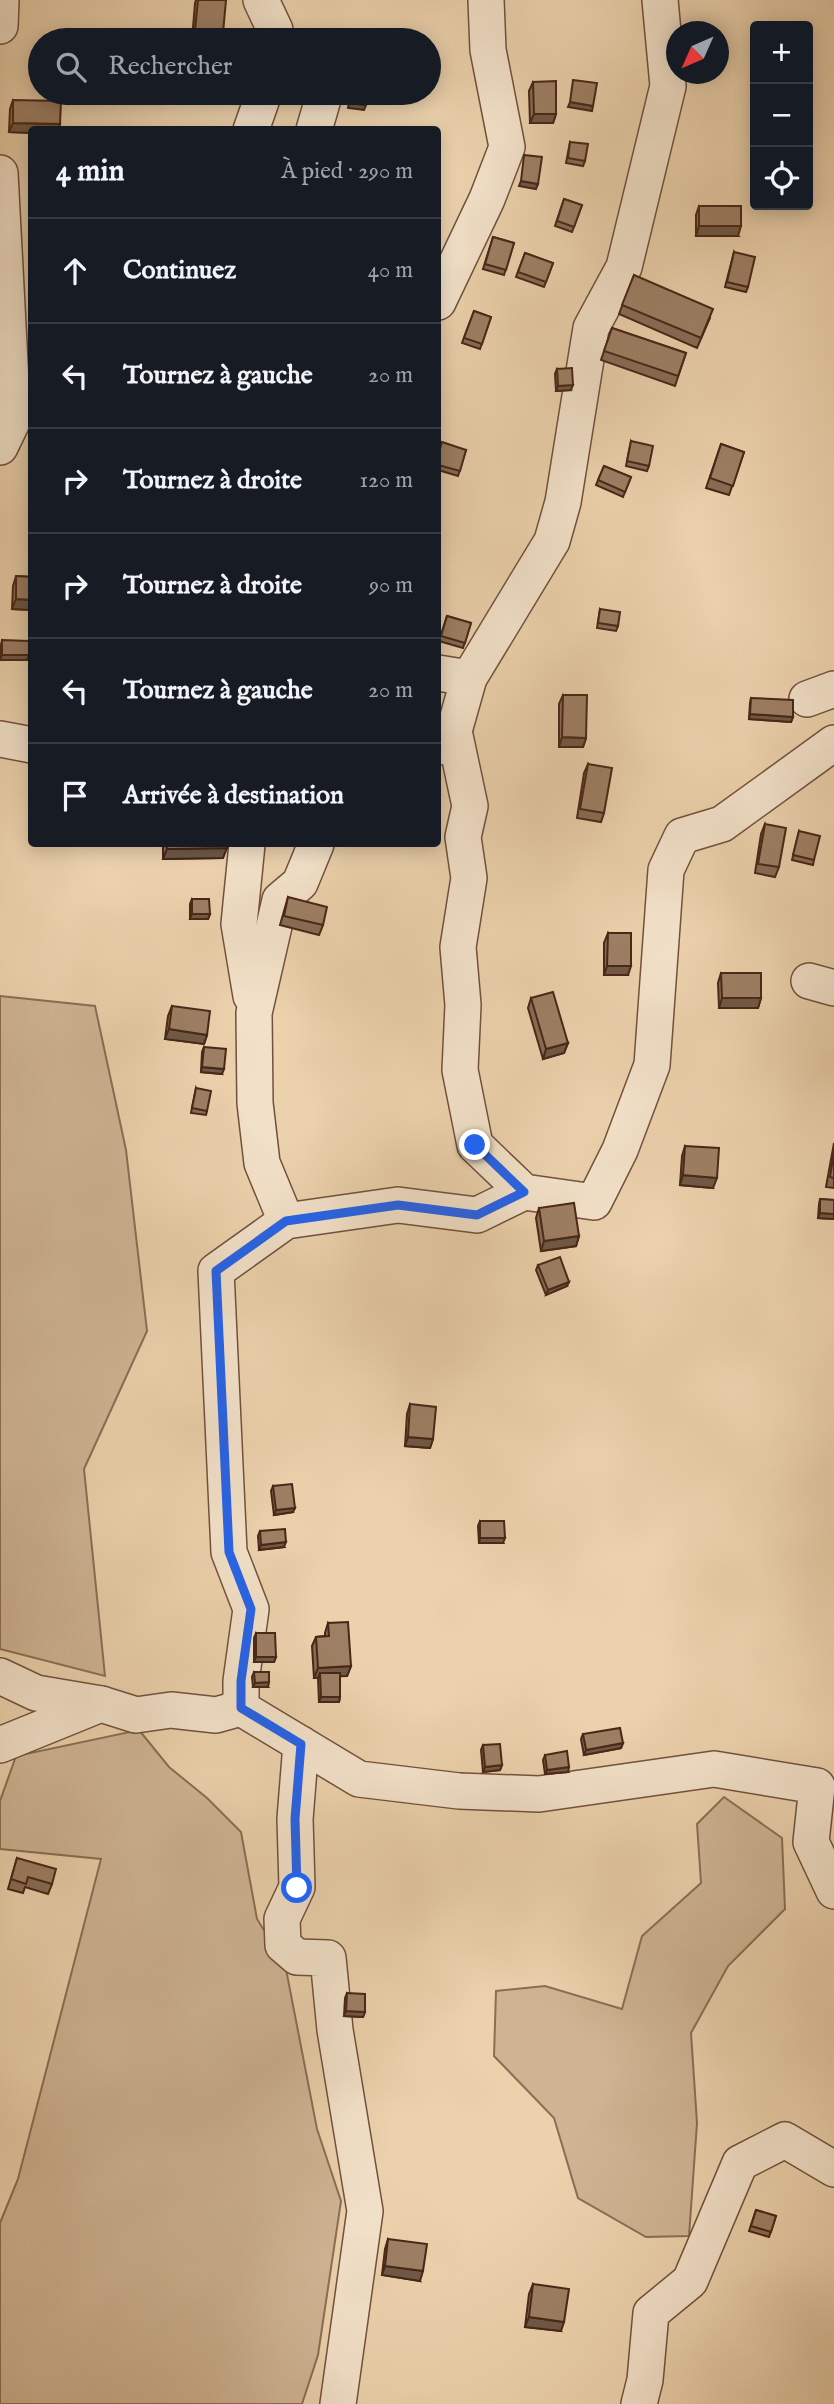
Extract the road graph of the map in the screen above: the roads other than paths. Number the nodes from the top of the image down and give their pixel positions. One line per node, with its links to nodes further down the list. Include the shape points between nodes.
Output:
1 (1, 0): 5 (street)
2 (261, 0): 6 (street)
3 (486, 0): 12 (street, via 488,50 507,147)
4 (660, 0): 14 (street, via 668,86 624,267 591,328 564,502 552,541)
5 (0, 26)
6 (274, 28)
7 (260, 105): 9 (street)
8 (321, 105): 10 (street)
9 (252, 126)
10 (315, 126)
11 (0, 173): 13 (street)
12 (441, 296)
13 (15, 427)
14 (453, 676): 15 (street)
15 (443, 737): 22 (street, via 470,806 463,838 469,878 458,947 463,1005 460,1070 475,1145)
16 (0, 739): 18 (street)
17 (834, 743): 22 (street, via 722,824 682,836 666,870 652,1065 620,1150 594,1202)
18 (28, 744)
19 (247, 847): 21 (street, via 239,924)
20 (315, 847): 21 (street, via 300,883 280,900)
21 (254, 1013): 23 (street, via 262,1163)
22 (524, 1192): 23 (street, via 477,1215 398,1205)
23 (286, 1221): 26 (street, via 216,1271 229,1552 251,1609)
24 (0, 1676): 25 (street, via 36,1693)
25 (101, 1704): 26 (street, via 136,1715 170,1710 216,1715); 28 (street)
26 (241, 1708): 27 (street)
27 (301, 1744): 29 (street, via 359,1779 459,1791 539,1794 714,1769 817,1786 810,1842); 31 (street, via 295,1819 297,1888 282,1919 283,1945 297,1957 328,1958 365,2211)
28 (0, 1745)
29 (834, 1891)
30 (834, 2169): 32 (street, via 785,2140 740,2163 690,2281 651,2313)
31 (338, 2404)
32 (639, 2404)

